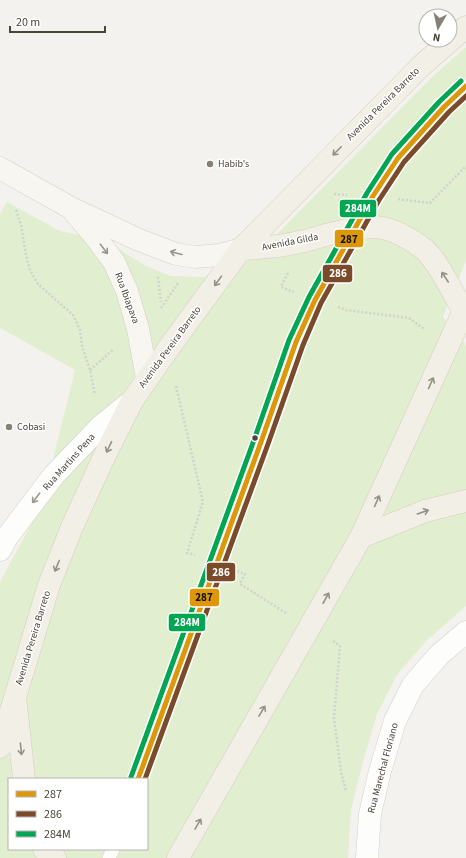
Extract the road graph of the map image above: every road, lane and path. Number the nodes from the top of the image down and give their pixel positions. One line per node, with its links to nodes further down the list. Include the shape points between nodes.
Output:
1 (466, 26): 8 (main road, Avenida Pereira Barreto, one-way to 8, via 421,66)
2 (466, 86): 6 (lane, via 398,158)
3 (0, 168): 4 (main road, Rua Ibiapava)
4 (28, 183): 5 (main road, Rua Ibiapava); 13 (path, via 15,206 30,270 38,284 74,315 90,370)
5 (71, 208): 7 (main road, Rua Ibiapava); 11 (main road, Rua Ibiapava, one-way to 11, via 114,262 127,291 138,329)
6 (354, 229): 8 (main road, Avenida Gilda, via 304,241); 9 (main road, Avenida Gilda, one-way to 6, via 437,265 424,250 394,231 377,227); 17 (lane, via 315,300 296,342)
7 (154, 246): 8 (main road, Rua Ibiapava, one-way to 7, via 219,255 196,257 176,254); 10 (path)
8 (241, 249): 10 (main road, Avenida Pereira Barreto, one-way to 10)
9 (465, 310): 15 (main road, one-way to 9)
10 (168, 349): 11 (main road, Avenida Pereira Barreto); 17 (path, via 203,502 187,552)
11 (147, 378): 12 (main road, Avenida Pereira Barreto)
12 (132, 401): 13 (street, Rua Martins Pena); 20 (main road, Avenida Pereira Barreto, one-way to 20, via 66,542 49,585)
13 (100, 427): 16 (street, Rua Martins Pena, one-way to 16, via 54,475)
14 (466, 501): 15 (main road, one-way to 14, via 425,511)
15 (361, 537): 18 (main road, one-way to 15)
16 (0, 550)
17 (217, 564): 18 (path, via 245,574 240,584); 23 (lane)
18 (310, 627): 24 (path, via 340,646 334,718 341,772 351,810); 27 (main road, one-way to 18)
19 (466, 632): 24 (street, Rua Marechal Floriano, via 439,655 413,685 395,721)
20 (15, 696): 21 (main road, Avenida Pereira Barreto); 22 (main road, one-way to 22)
21 (0, 747)
22 (24, 778)
23 (138, 778)
24 (370, 814): 28 (street, Rua Marechal Floriano)
25 (45, 850): 26 (main road)
26 (55, 858)
27 (178, 858)
28 (367, 858)

